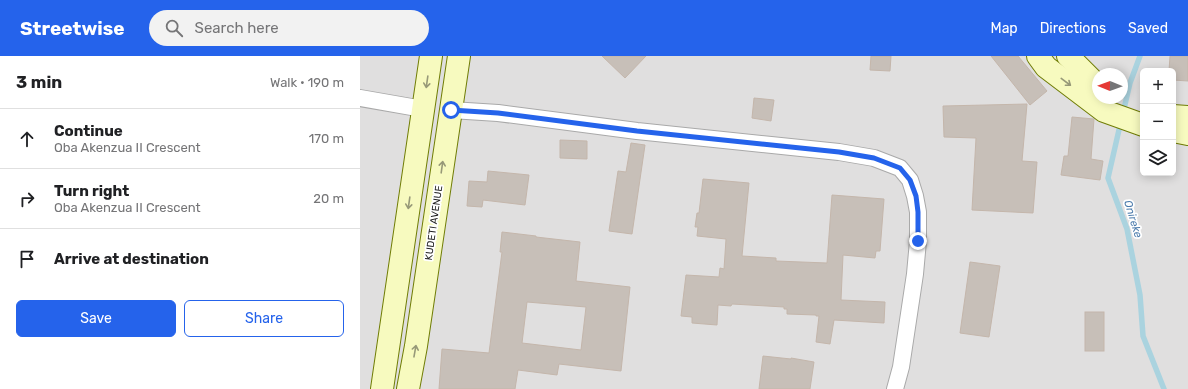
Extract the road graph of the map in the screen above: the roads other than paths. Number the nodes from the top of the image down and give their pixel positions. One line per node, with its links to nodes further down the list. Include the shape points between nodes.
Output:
1 (431, 56): 11 (main road, one-way to 11)
2 (459, 56): 12 (main road, KUDETI AVENUE)
3 (1038, 56): 7 (main road, one-way to 7, via 1046,67)
4 (1068, 56): 5 (main road)
5 (1092, 80)
6 (360, 98): 11 (street)
7 (1092, 102)
8 (1095, 104): 9 (main road, one-way to 9, via 1104,111)
9 (1111, 104)
10 (1114, 104): 14 (main road)
11 (423, 108): 18 (main road, one-way to 18)
12 (451, 110): 19 (main road, KUDETI AVENUE, one-way to 12); 20 (street, via 498,113 637,131 839,152 874,158 900,168 910,180 916,196 918,241)
13 (1176, 116): 15 (main road)
14 (1139, 117)
15 (1188, 117)
16 (1176, 132): 17 (main road)
17 (1188, 134)
18 (382, 389)
19 (408, 389)
20 (895, 389)

